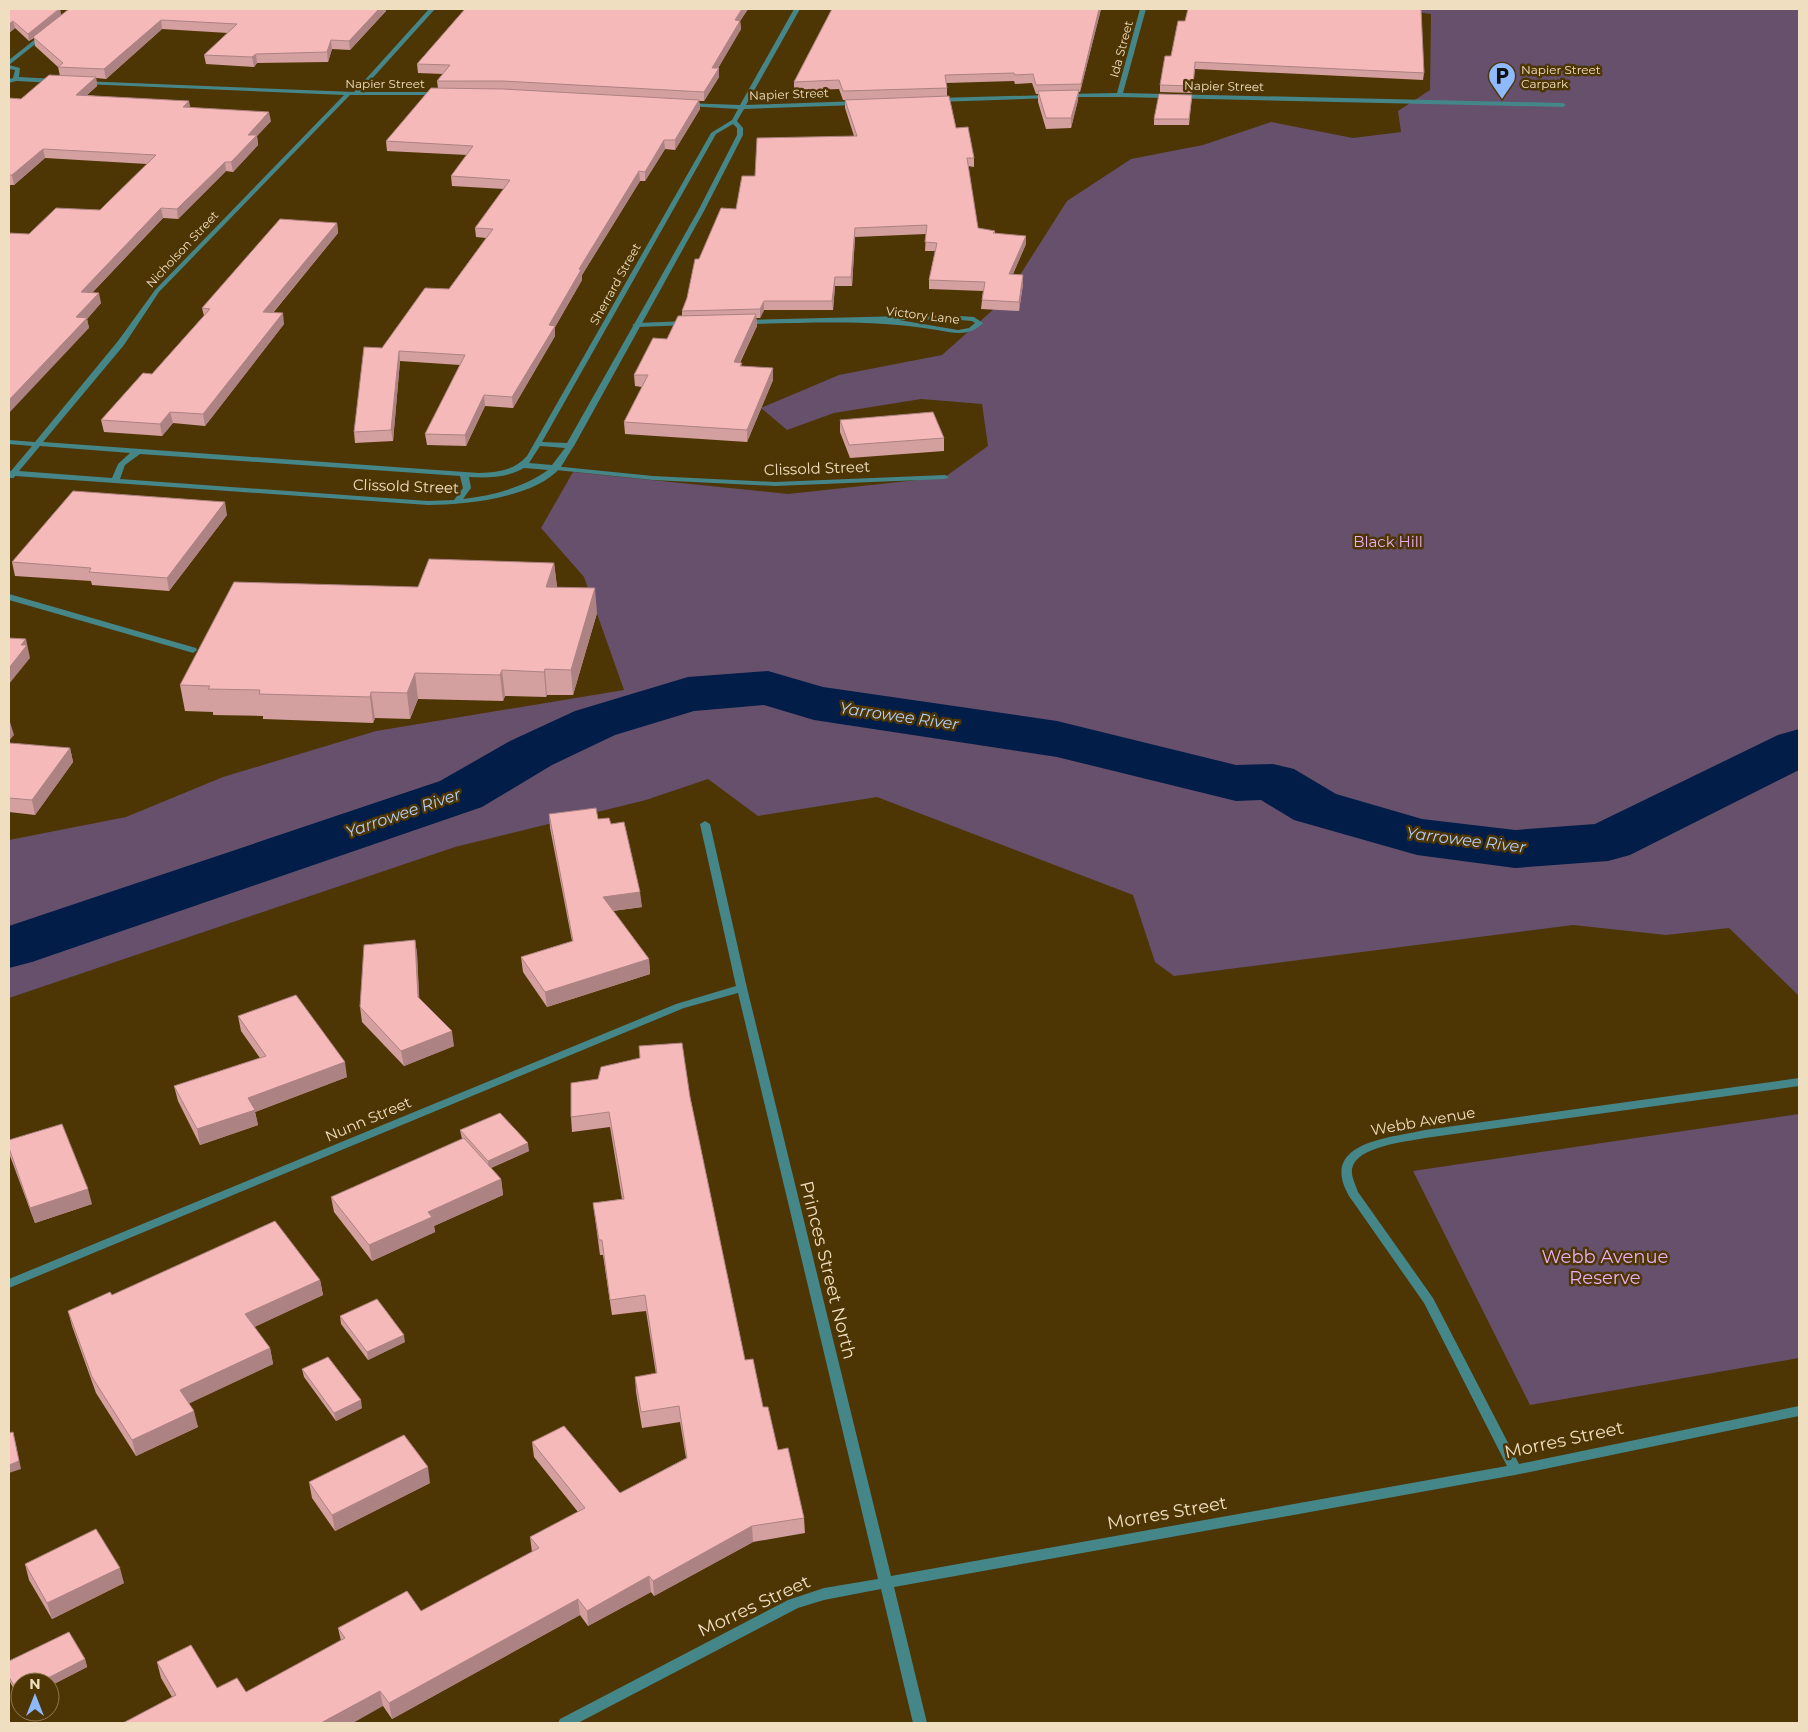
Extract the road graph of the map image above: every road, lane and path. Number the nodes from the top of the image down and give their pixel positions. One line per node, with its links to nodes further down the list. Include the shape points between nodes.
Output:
1 (432, 9): 9 (street, Nicholson Street)
2 (797, 9): 16 (street, Sherrard Street)
3 (1143, 9): 11 (street, Ida Street)
4 (47, 32): 5 (street)
5 (9, 65): 6 (street, via 18,69)
6 (12, 80): 7 (street)
7 (67, 81)
8 (77, 82): 9 (street, Napier Street)
9 (352, 94): 10 (street, Napier Street); 23 (street, Nicholson Street, via 157,291 121,343)
10 (445, 94)
11 (1120, 95): 12 (street, Napier Street); 15 (street, Napier Street)
12 (925, 101)
13 (866, 103): 16 (street, Napier Street)
14 (684, 104): 16 (street, Napier Street)
15 (1563, 105)
16 (744, 107): 17 (street, Sherrard Street)
17 (734, 121): 21 (street, via 740,128 740,136); 24 (street, Sherrard Street, via 714,133)
18 (858, 320): 18 (street, Victory Lane, via 947,317 974,319 980,323 971,330 958,332 907,323); 19 (street, Victory Lane)
19 (738, 322)
20 (701, 323): 21 (street)
21 (636, 325): 25 (street)
22 (9, 442): 23 (street, Clissold Street)
23 (38, 444): 26 (street, Clissold Street); 30 (street, Nicholson Street)
24 (538, 444): 25 (street); 27 (street, Sherrard Street)
25 (570, 446): 28 (street)
26 (138, 452): 29 (street, Clissold Street); 32 (street, via 119,466)
27 (522, 465): 28 (street); 29 (street, Clissold Street, via 502,474)
28 (556, 468): 31 (street, Clissold Street, via 653,478 775,484); 33 (street, Clissold Street, via 519,488)
29 (464, 474): 33 (street, via 467,488)
30 (10, 475): 32 (street, Clissold Street)
31 (945, 477)
32 (116, 481): 33 (street, Clissold Street, via 411,503)
33 (456, 503)
34 (9, 596): 35 (street)
35 (193, 650)
36 (705, 824): 37 (street, Princes Street North)
37 (742, 988): 39 (street, Nunn Street, via 680,1006); 42 (street, Princes Street North)
38 (1799, 1082): 41 (street, Webb Avenue, via 1425,1134 1370,1146 1349,1160 1346,1171 1353,1193 1429,1302)
39 (9, 1284)
40 (1799, 1411): 41 (street, Morres Street)
41 (1515, 1470): 42 (street, Morres Street)
42 (886, 1582): 43 (street, Morres Street, via 824,1594 793,1604); 44 (street, Princes Street North)
43 (565, 1723)
44 (920, 1723)

